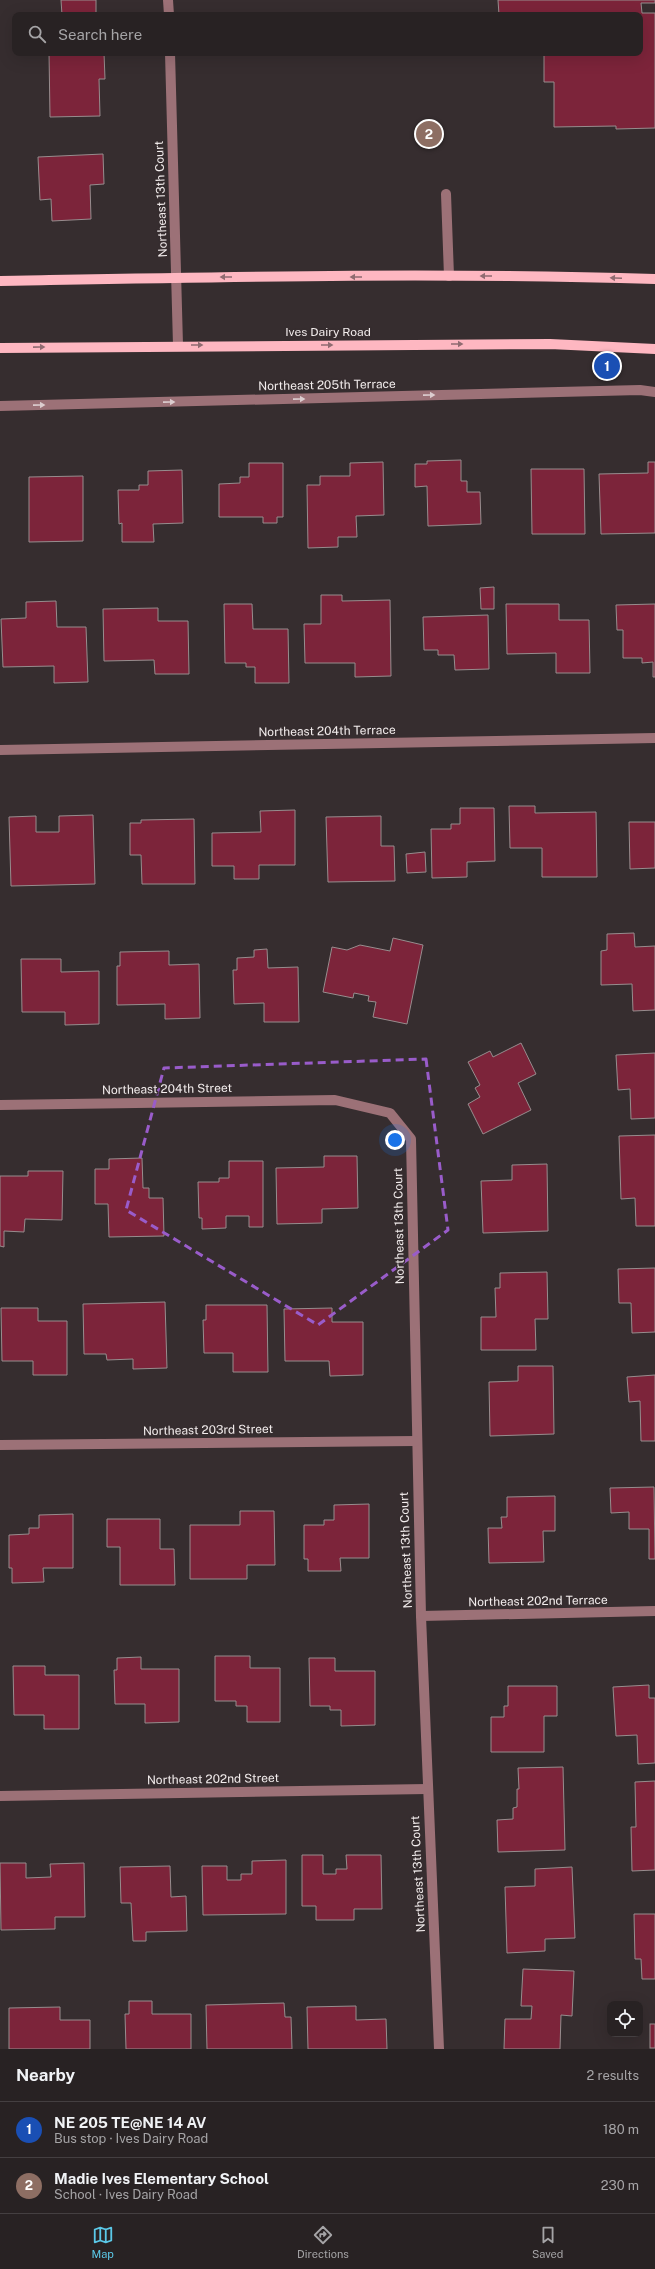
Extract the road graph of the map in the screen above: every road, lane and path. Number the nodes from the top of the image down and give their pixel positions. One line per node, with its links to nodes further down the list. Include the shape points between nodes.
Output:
1 (168, 0): 2 (street)
2 (169, 12)
3 (170, 56): 6 (street, Northeast 13th Court)
4 (446, 194): 5 (street)
5 (449, 276): 6 (main road, one-way to 6); 7 (main road, one-way to 5, via 545,275)
6 (176, 278): 8 (main road); 9 (street, Northeast 13th Court)
7 (655, 279)
8 (0, 281)
9 (178, 345): 10 (main road, Ives Dairy Road, one-way to 9); 11 (main road, Ives Dairy Road, one-way to 11, via 550,344)
10 (0, 348)
11 (655, 349)
12 (655, 392): 13 (street, Northeast 205th Terrace, one-way to 12, via 640,390)
13 (0, 406)
14 (655, 738): 15 (street, Northeast 204th Terrace)
15 (0, 750)
16 (335, 1100): 17 (street, Northeast 204th Street); 18 (street, Northeast 13th Court, via 390,1113 411,1139)
17 (0, 1104)
18 (416, 1441): 19 (street, Northeast 203rd Street); 21 (street, Northeast 13th Court)
19 (0, 1445)
20 (655, 1612): 21 (street, Northeast 202nd Terrace)
21 (421, 1616): 22 (street, Northeast 13th Court)
22 (427, 1789): 23 (street, Northeast 202nd Street); 24 (street, Northeast 13th Court)
23 (0, 1796)
24 (439, 2049)

